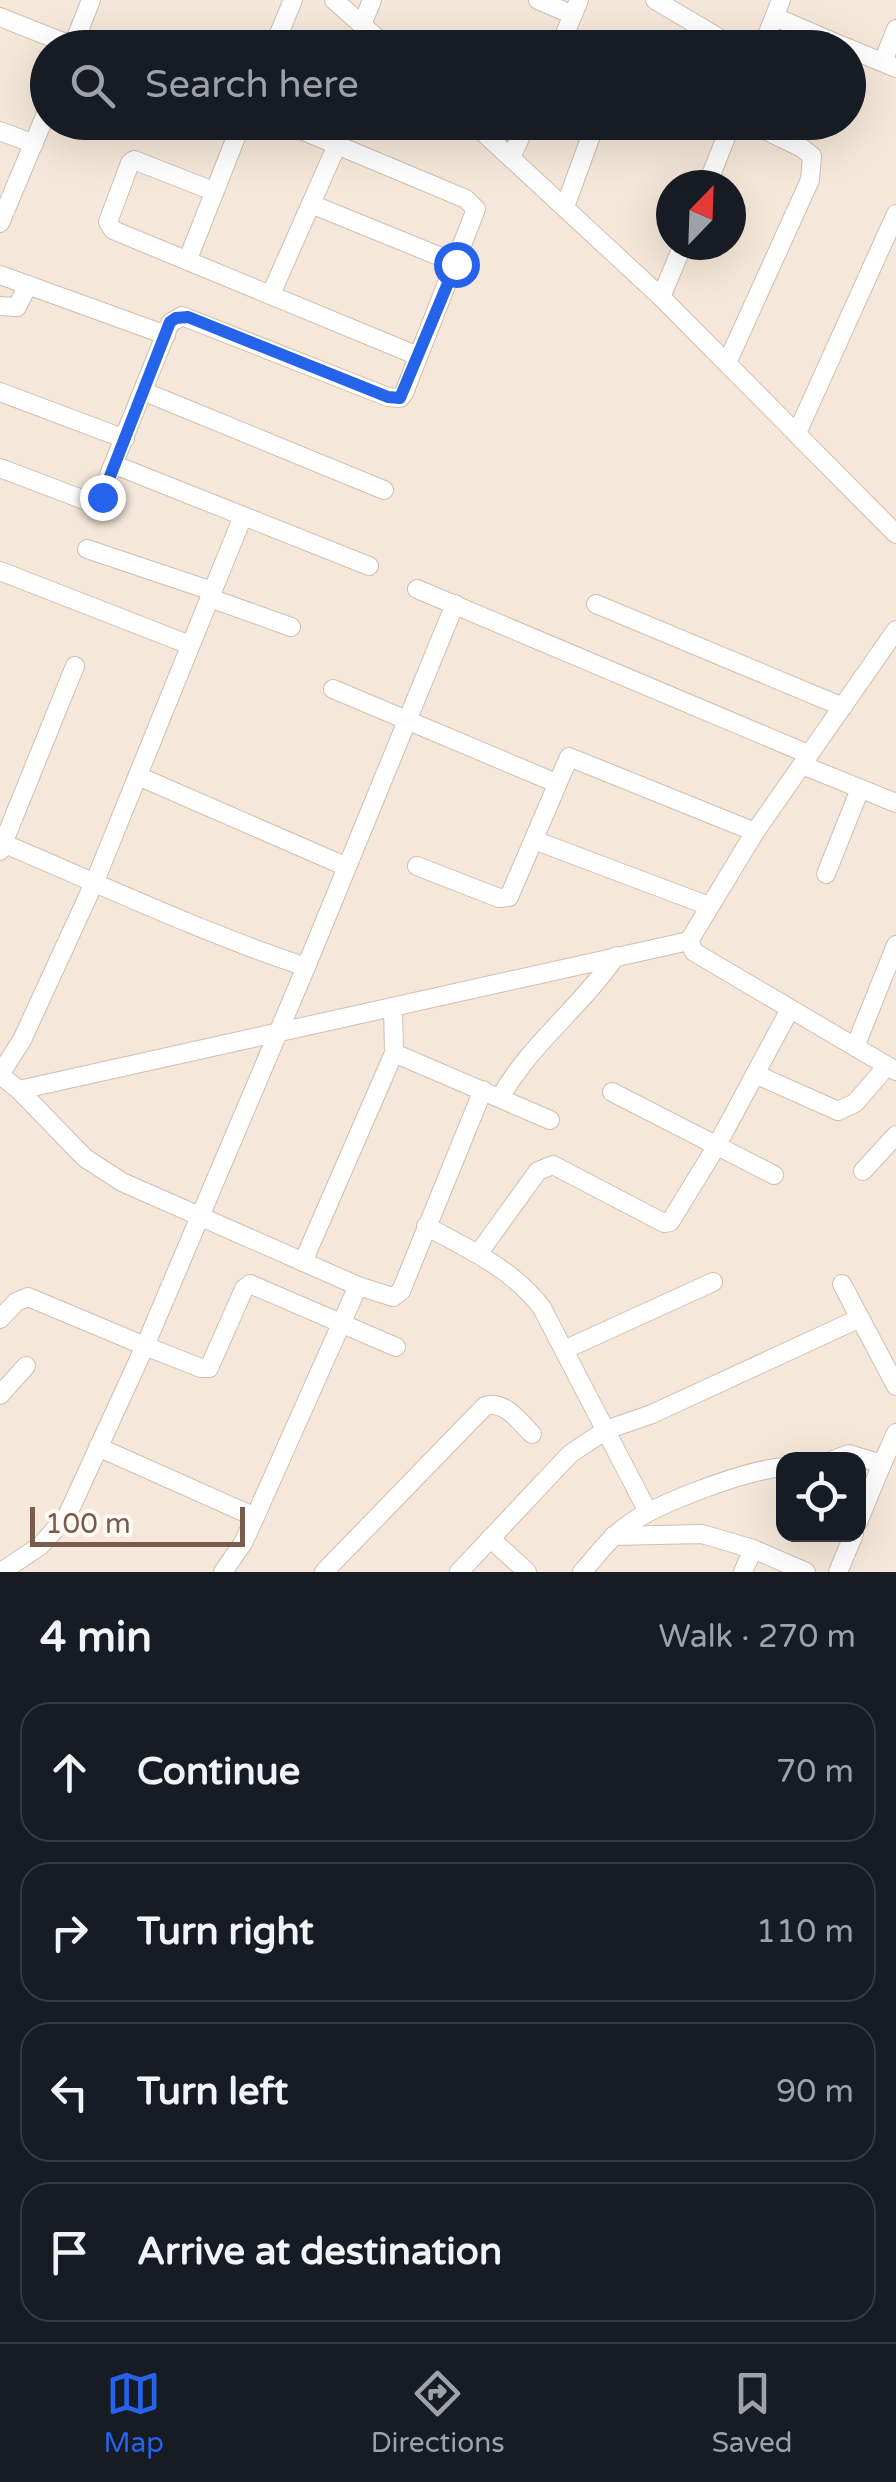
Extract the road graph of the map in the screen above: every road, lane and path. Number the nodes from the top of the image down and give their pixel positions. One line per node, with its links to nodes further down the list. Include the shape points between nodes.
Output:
1 (90, 0): 13 (street)
2 (293, 0): 14 (street)
3 (334, 0): 10 (street)
4 (372, 0): 10 (street)
5 (538, 0): 7 (street)
6 (655, 0): 16 (street)
7 (576, 7)
8 (778, 9): 17 (street)
9 (0, 17): 12 (street)
10 (362, 25): 15 (street)
11 (896, 29): 18 (street)
12 (31, 30)
13 (79, 30)
14 (281, 30)
15 (368, 30)
16 (706, 30)
17 (816, 30)
18 (889, 65)
19 (0, 130): 28 (street)
20 (36, 140): 28 (street)
21 (234, 140): 32 (street)
22 (325, 140): 29 (street)
23 (492, 140): 30 (street)
24 (520, 140): 30 (street)
25 (589, 140): 34 (street)
26 (725, 140): 31 (street)
27 (785, 140): 47 (street, via 812,156 810,180)
28 (34, 144): 36 (street)
29 (337, 145): 33 (street); 39 (street, via 472,202 475,216)
30 (512, 158): 34 (street)
31 (713, 170)
32 (213, 191): 37 (street); 37 (street, via 134,160 107,218 113,230)
33 (311, 204): 39 (street); 42 (street)
34 (565, 207): 43 (street)
35 (896, 214): 50 (street)
36 (0, 222)
37 (188, 259): 42 (street)
38 (676, 260): 43 (street)
39 (456, 264): 46 (street)
40 (0, 274): 41 (street)
41 (28, 285): 44 (street, via 17,307); 45 (street)
42 (271, 294): 46 (street)
43 (662, 298): 47 (street)
44 (0, 306)
45 (166, 336): 46 (street, via 176,318 188,317 395,398 404,394); 49 (street)
46 (418, 356)
47 (727, 363): 50 (street)
48 (0, 392): 51 (street)
49 (145, 392): 51 (street); 54 (street)
50 (797, 434): 56 (street)
51 (125, 439): 52 (street)
52 (114, 465): 53 (street, via 102,497 92,502); 55 (street)
53 (0, 468)
54 (384, 490)
55 (243, 516): 58 (street); 61 (street)
56 (895, 532)
57 (87, 549): 61 (street)
58 (368, 566)
59 (0, 572): 66 (street)
60 (416, 589): 62 (street)
61 (211, 594): 64 (street); 66 (street)
62 (455, 604): 70 (street); 71 (street)
63 (596, 604): 69 (street)
64 (290, 627)
65 (896, 630): 69 (street)
66 (190, 646): 72 (street)
67 (75, 666): 78 (street)
68 (333, 689): 70 (street)
69 (843, 708): 71 (street)
70 (407, 721): 73 (street); 80 (street)
71 (805, 760): 74 (street); 76 (street)
72 (138, 776): 80 (street); 82 (street)
73 (556, 784): 76 (street, via 573,757); 77 (street)
74 (860, 788): 75 (street); 81 (street)
75 (896, 803)
76 (755, 832): 83 (street)
77 (534, 840): 79 (street, via 514,892 504,900); 83 (street)
78 (1, 845): 82 (street)
79 (417, 866)
80 (348, 867): 87 (street)
81 (826, 874)
82 (95, 880): 87 (street, via 176,919); 95 (street)
83 (709, 906): 84 (street)
84 (689, 941): 86 (street); 89 (street, via 694,952)
85 (896, 944): 91 (street)
86 (616, 956): 88 (street); 98 (street, via 560,1026)
87 (306, 967): 90 (street)
88 (394, 1007): 90 (street); 92 (street)
89 (789, 1010): 91 (street); 94 (street)
90 (278, 1032): 96 (street); 104 (street)
91 (855, 1047): 93 (street)
92 (394, 1053): 98 (street); 107 (street)
93 (892, 1069): 94 (street, via 838,1111)
94 (755, 1074): 101 (street)
95 (0, 1075): 96 (street)
96 (19, 1090): 104 (street, via 86,1158)
97 (612, 1092): 101 (street)
98 (492, 1094): 99 (street); 105 (street)
99 (550, 1120)
100 (896, 1135): 102 (street)
101 (716, 1147): 103 (street); 106 (street, via 667,1224 560,1166 545,1166)
102 (863, 1171)
103 (774, 1176)
104 (200, 1218): 107 (street); 114 (street)
105 (426, 1226): 106 (street); 110 (street, via 398,1295)
106 (478, 1254): 116 (street, via 531,1293)
107 (303, 1262): 110 (street)
108 (713, 1282): 116 (street)
109 (842, 1284): 111 (street)
110 (358, 1286): 113 (street)
111 (860, 1318): 118 (street); 120 (street)
112 (0, 1319): 114 (street, via 28,1297)
113 (343, 1323): 114 (street, via 250,1284 210,1368); 115 (street); 129 (street)
114 (144, 1346): 123 (street)
115 (396, 1348)
116 (564, 1350): 120 (street)
117 (26, 1366): 119 (street)
118 (896, 1386)
119 (0, 1395)
120 (606, 1430): 128 (street); 131 (street, via 570,1454)
121 (896, 1433): 125 (street)
122 (532, 1434): 136 (street, via 505,1408 485,1406)
123 (98, 1446): 129 (street); 134 (street, via 56,1532)
124 (866, 1459): 125 (street)
125 (882, 1464): 127 (street)
126 (776, 1469): 128 (street, via 756,1470)
127 (866, 1503)
128 (648, 1512): 130 (street)
129 (256, 1517): 135 (street)
130 (614, 1536): 133 (street, via 702,1534); 139 (street)
131 (490, 1538): 137 (street); 138 (street)
132 (851, 1542): 142 (street)
133 (753, 1550): 140 (street); 141 (street)
134 (1, 1572)
135 (223, 1572)
136 (324, 1572)
137 (459, 1572)
138 (527, 1572)
139 (582, 1572)
140 (743, 1572)
141 (806, 1572)
142 (838, 1572)

